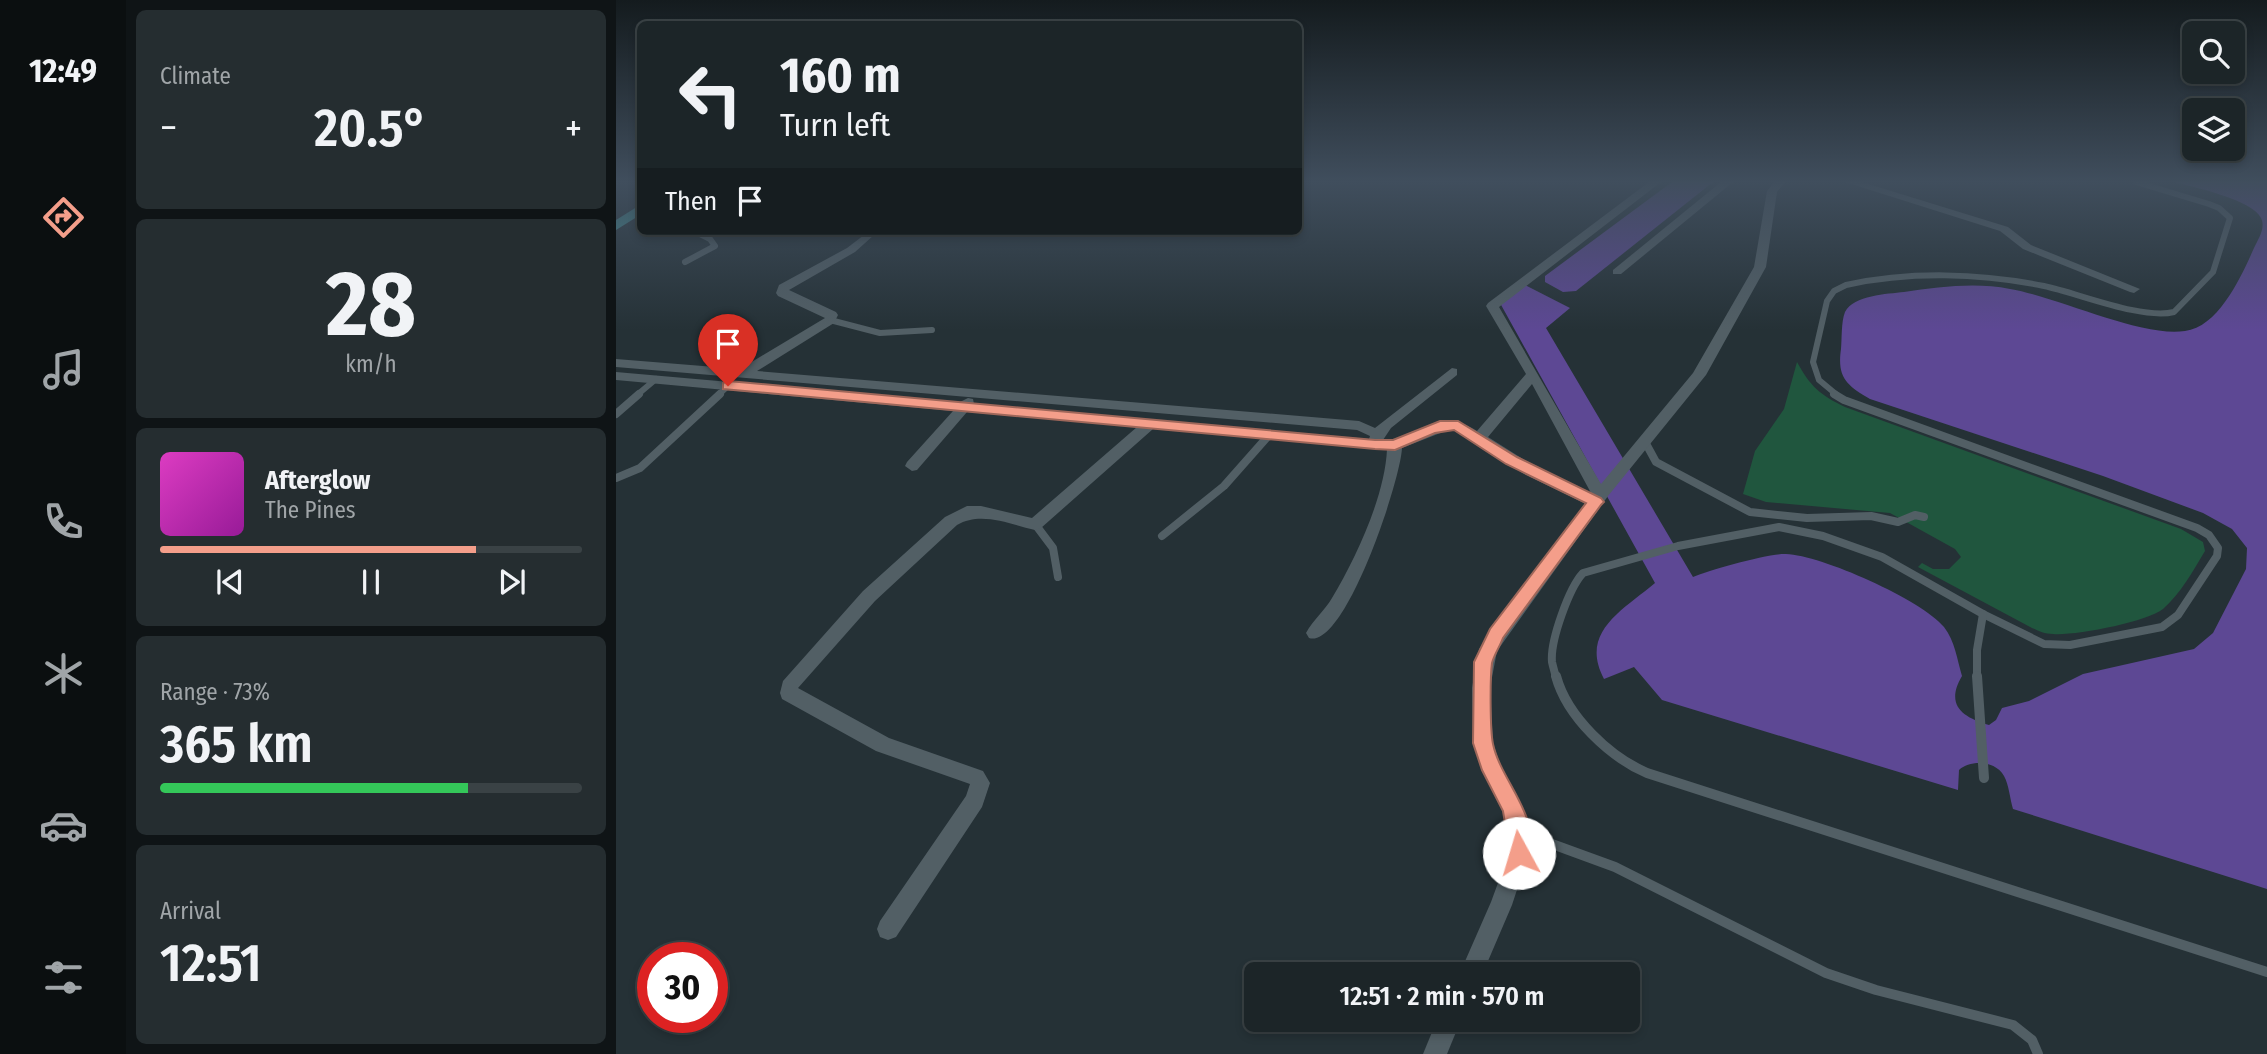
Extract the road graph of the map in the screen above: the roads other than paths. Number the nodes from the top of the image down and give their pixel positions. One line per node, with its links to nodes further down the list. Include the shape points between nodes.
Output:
1 (1591, 231): 15 (street, via 1492,306)
2 (1667, 231): 9 (street)
3 (1767, 231): 27 (street, via 1752,285 1690,388)
4 (2007, 231): 10 (street, via 2027,247)
5 (2226, 231): 36 (lane, via 2213,272 2168,314 2148,313 2036,283 1979,275 1850,285 1828,298 1814,373 1844,400 2197,528 2218,548 2178,615 2162,627 2055,646)
6 (702, 235): 8 (lane, via 715,246)
7 (864, 235): 11 (street, via 851,250 783,288 782,293 832,315)
8 (685, 262)
9 (1617, 272)
10 (2134, 289)
11 (830, 320): 12 (lane, via 877,335); 16 (street)
12 (932, 330)
13 (616, 363): 16 (street)
14 (1452, 372): 26 (street)
15 (1532, 373): 25 (street); 31 (street)
16 (742, 374): 20 (street)
17 (616, 376): 18 (street)
18 (656, 379): 19 (street); 22 (lane)
19 (728, 386): 21 (street); 30 (lane, via 640,468)
20 (976, 393): 21 (street); 26 (street, via 1359,426)
21 (964, 407): 23 (street); 29 (street)
22 (616, 414)
23 (1151, 423): 24 (street); 33 (street)
24 (1270, 434): 26 (street); 34 (lane, via 1224,486)
25 (1479, 438): 28 (street, via 1465,428 1446,425); 31 (street, via 1511,460)
26 (1376, 439): 28 (street)
27 (1644, 440): 31 (street); 32 (lane, via 1656,461 1750,512 1807,518 1871,516 1898,522 1914,515)
28 (1395, 445): 37 (street, via 1393,471 1364,546 1339,602)
29 (912, 466)
30 (616, 478)
31 (1600, 497): 39 (street, via 1497,634 1483,662 1483,743)
32 (1924, 517)
33 (1035, 524): 35 (lane, via 1052,543 1059,561); 40 (street, via 981,512 967,512 951,521 869,596 789,686 789,693 884,745 976,777 980,783 975,800)
34 (1162, 536)
35 (1058, 577)
36 (1983, 614): 38 (lane, via 1979,693); 42 (lane, via 1882,557 1779,527 1639,556 1583,573 1575,582 1552,660 1571,706 1598,741 1624,763)
37 (1315, 634)
38 (1984, 778)
39 (1519, 832): 41 (street, via 1514,872); 45 (lane, via 1615,867 1826,973 2014,1025 2027,1033)
40 (888, 929)
41 (1476, 962)
42 (2267, 972)
43 (1444, 1032): 44 (street)
44 (1435, 1054)
45 (2038, 1054)

